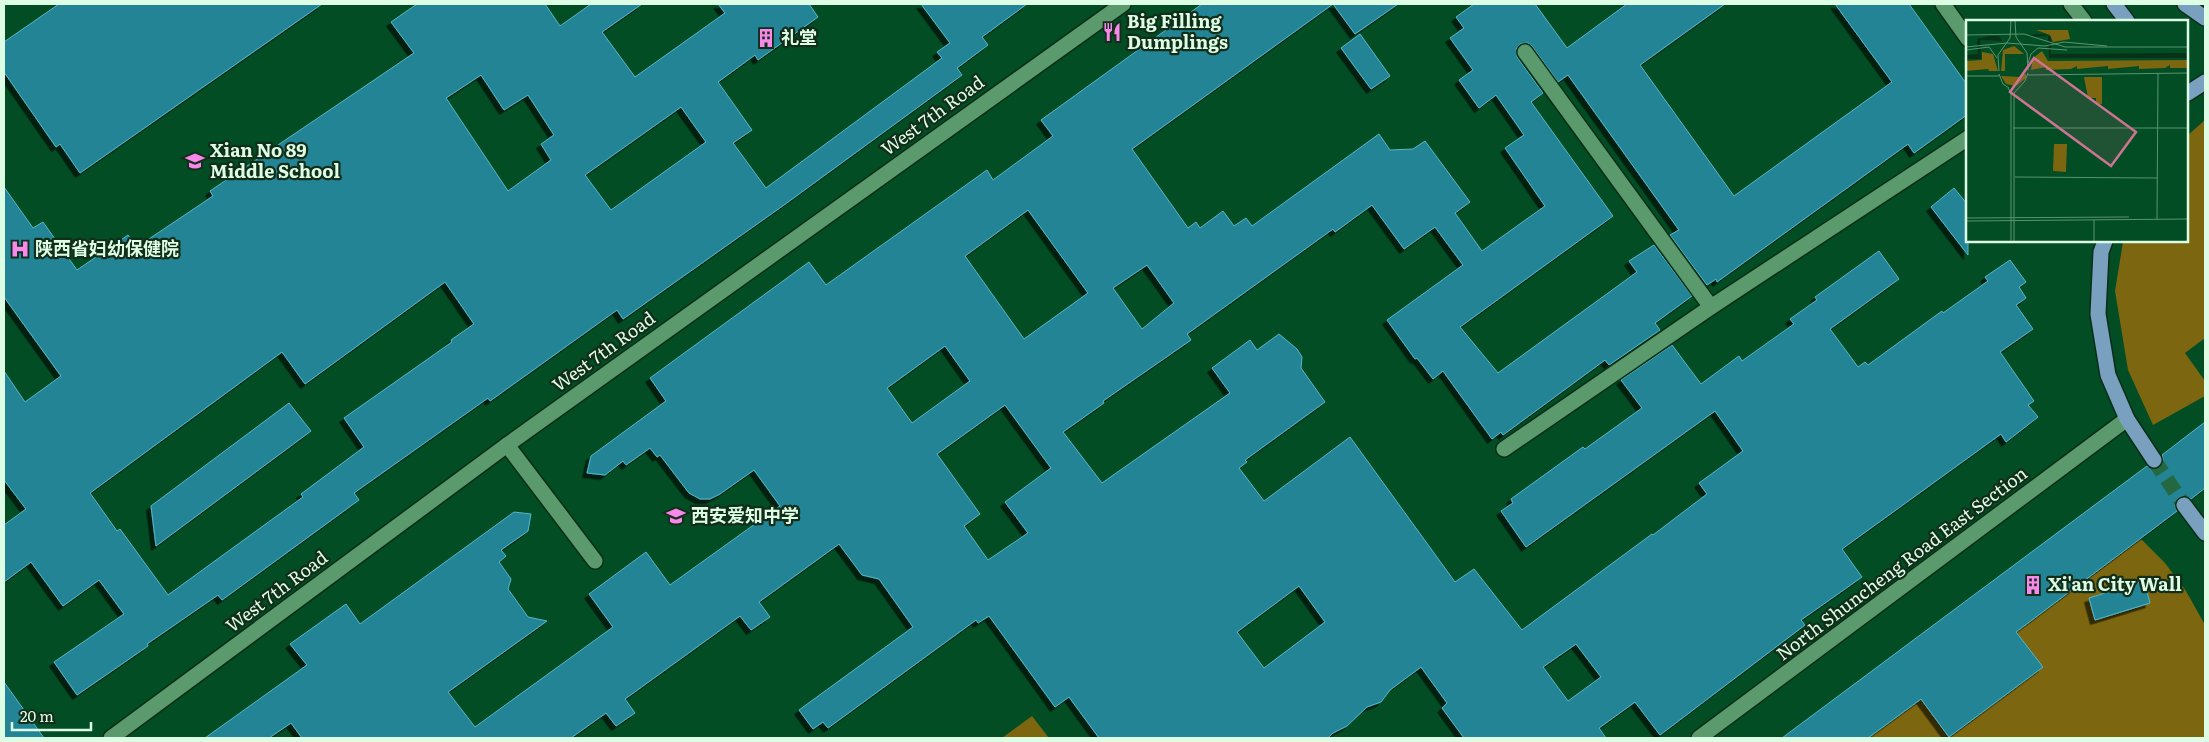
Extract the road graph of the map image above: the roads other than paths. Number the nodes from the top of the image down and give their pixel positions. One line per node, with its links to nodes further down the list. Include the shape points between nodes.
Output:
1 (1123, 4): 17 (street, West 7th Road)
2 (1943, 4): 9 (street)
3 (2071, 4): 7 (street)
4 (2114, 4): 8 (main road)
5 (2185, 4): 6 (main road)
6 (2205, 18)
7 (2083, 20)
8 (2126, 20)
9 (1966, 36)
10 (1525, 52): 15 (street)
11 (2205, 82): 12 (main road)
12 (2189, 92)
13 (1966, 139): 15 (street)
14 (2105, 242): 16 (main road, via 2101,252 2098,314 2108,375)
15 (1711, 307): 18 (street)
16 (2127, 419): 19 (main road); 24 (street, North Shuncheng Road East Section)
17 (507, 444): 22 (street); 23 (street, West 7th Road)
18 (1504, 449)
19 (2154, 460)
20 (2184, 505): 21 (main road)
21 (2205, 533)
22 (595, 561)
23 (112, 738)
24 (1699, 738)

